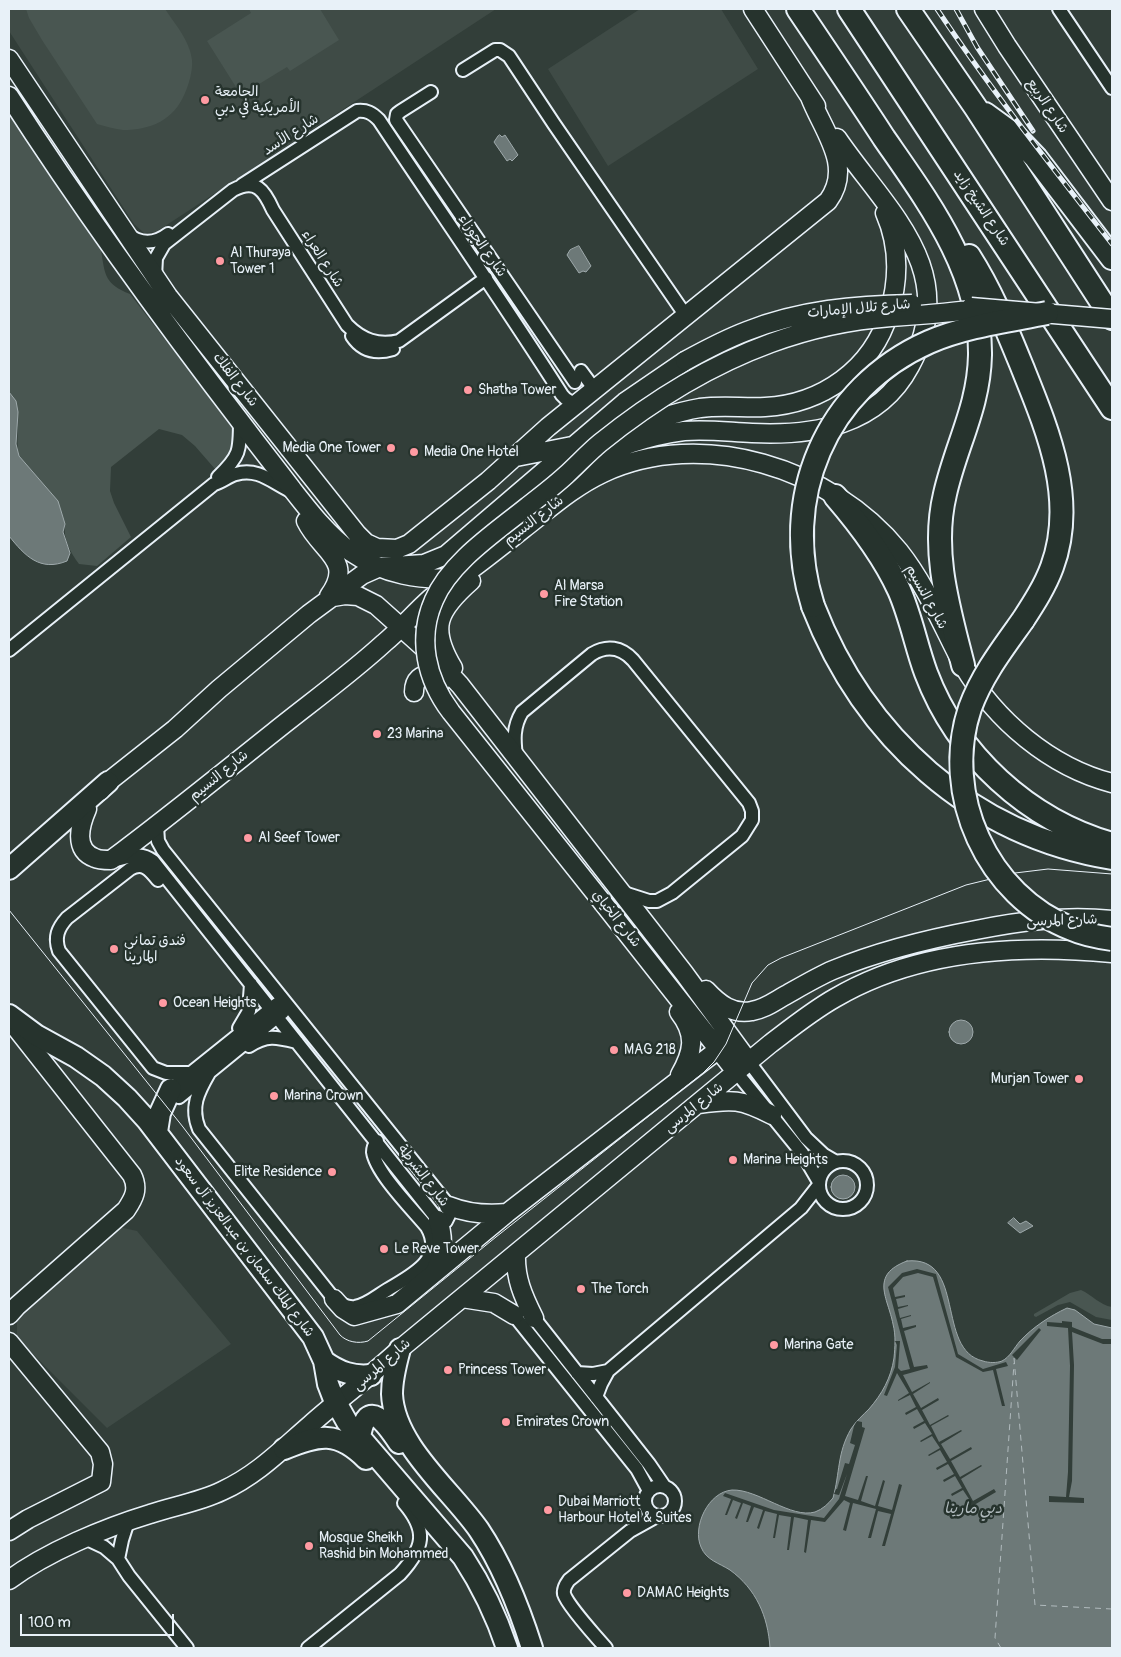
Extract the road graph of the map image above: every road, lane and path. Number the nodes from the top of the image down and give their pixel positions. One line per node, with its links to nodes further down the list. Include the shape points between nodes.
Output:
1 (754, 9): 12 (main road)
2 (798, 9): 17 (highway)
3 (849, 9): 35 (highway, شارع الشيخ زايد)
4 (908, 9): 13 (highway)
5 (984, 9): 19 (main road, شارع الربيع)
6 (1059, 9): 9 (street)
7 (9, 59): 22 (main road, شارع الفلك)
8 (463, 70): 31 (street, via 495,50 509,56)
9 (1112, 88)
10 (430, 92): 23 (street, via 397,114 396,120)
11 (9, 96): 36 (main road, شارع الفلك, via 90,218)
12 (810, 97): 15 (main road); 31 (main road, شارع الفلك, via 839,164 838,184 832,196)
13 (976, 108): 25 (highway, via 1014,135 1036,158); 32 (highway)
14 (357, 111): 16 (street, شارع الأسد); 24 (street, شارع الجوزاء, via 365,110 379,120)
15 (866, 178): 39 (main road, via 890,226 896,252 896,279 892,306 882,331 856,368 829,389 808,398 766,407 709,407 668,415 602,441); 40 (main road, bridge, via 892,210 918,256 926,290 924,326 918,349 908,370 885,397 851,420 811,431 771,434 708,430 664,434 620,446)
16 (242, 185): 18 (street); 20 (street, شارع العراء, via 261,189)
17 (926, 200): 51 (highway, via 967,278 980,339 974,400 944,494 939,540 944,586); 69 (highway, bridge, via 955,233 992,295 1042,417 1056,463 1062,509 1056,553 1046,581 987,672 970,710 962,758 966,808 985,853 1016,892 1041,913 1070,929)
18 (219, 201): 20 (street, شارع العراء, via 246,192 255,194); 21 (street)
19 (1112, 201)
20 (273, 210): 28 (street, شارع العراء, via 347,324 350,334 364,348 373,351 383,352 401,344 407,336)
21 (180, 230): 22 (street, via 154,241 142,242); 27 (street, via 164,244 156,258)
22 (126, 233): 27 (main road, شارع الفلك)
23 (485, 250): 24 (street); 26 (street); 33 (street, via 578,376)
24 (467, 251): 26 (street, شارع الجوزاء)
25 (1112, 258)
26 (478, 266): 28 (street, شارع الجوزاء)
27 (155, 277): 38 (main road, شارع الفلك, via 357,534 371,546 390,550 409,544)
28 (486, 278): 34 (street, شارع الجوزاء, via 562,395 572,403)
29 (982, 308): 30 (main road, bridge); 37 (main road, شارع تلال الإمارات, bridge, via 894,305 855,307 785,318 747,331 685,361 644,387); 40 (main road, bridge, via 850,322 772,342 674,389 600,443)
30 (1047, 313): 32 (main road, bridge); 62 (highway, bridge, via 980,326 929,342 899,358 860,390 835,422 816,459 806,491 802,557 813,606 831,649 854,689 898,744 933,776 982,811 1015,829 1066,848)
31 (686, 316): 33 (main road, شارع الفلك)
32 (1112, 319)
33 (595, 390): 34 (main road, شارع الفلك)
34 (579, 403): 38 (main road, شارع الفلك)
35 (1112, 408)
36 (240, 421): 41 (street, via 236,456); 42 (main road, شارع الفلك)
37 (573, 446): 38 (main road); 39 (main road)
38 (516, 457)
39 (549, 468): 45 (main road, via 439,559 417,566)
40 (566, 475): 71 (main road, شارع الخياي, bridge, via 459,563 444,581 433,602 427,624 425,647 429,671 444,702)
41 (214, 484): 42 (street, via 236,474 254,473 266,476); 50 (street)
42 (298, 496): 45 (main road, شارع الفلك, via 316,520 339,542); 47 (main road, via 307,523 339,569 338,584)
43 (835, 496): 44 (main road, شارع النسيم, via 799,477 760,463 720,456 661,456 618,467 590,480); 51 (main road, شارع النسيم, via 864,516 900,552); 61 (highway, via 871,541 890,573 905,605 934,692 964,742 996,778 1032,808 1065,827)
44 (505, 543): 46 (main road, شارع النسيم); 53 (main road, via 496,559 452,598 442,614 440,642)
45 (380, 567): 46 (main road, شارع الفلك, via 420,578); 47 (main road, via 362,575)
46 (461, 577): 49 (main road, شارع النسيم)
47 (328, 600): 48 (main road, شارع الخياي, via 351,595); 57 (main road)
48 (370, 601): 49 (main road, شارع الخياي); 52 (main road, via 383,623 384,632)
49 (401, 627): 52 (main road, شارع النسيم); 53 (main road, شارع الخياي)
50 (9, 650)
51 (963, 665): 58 (main road, شارع النسيم, via 1009,724 1063,762)
52 (349, 672): 60 (main road, شارع النسيم)
53 (460, 685): 55 (main road, شارع الخياي)
54 (414, 692): 55 (main road, via 414,684 419,678 429,674 436,676 464,706)
55 (495, 730): 56 (main road, شارع الخياي)
56 (516, 756): 66 (main road, شارع الخياي); 66 (street, via 514,733 522,712 592,654 614,648 628,654 749,803 752,820 742,836 672,893 657,901 649,901)
57 (108, 782): 59 (main road); 64 (main road)
58 (1109, 782)
59 (87, 809): 63 (main road, via 80,826 82,846 95,858); 65 (main road)
60 (157, 826): 63 (main road, شارع النسيم); 74 (street, شارع الشرطة, via 162,850)
61 (1112, 844)
62 (1112, 858)
63 (111, 860): 67 (street, شارع الشرطة, via 137,855 150,858)
64 (9, 868)
65 (9, 880)
66 (621, 892): 72 (main road, شارع الخياي)
67 (188, 904): 73 (street, شارع الشرطة); 84 (street, via 178,901 144,866 134,866 67,918 61,924 56,942 59,951 153,1068 166,1073)
68 (1112, 920): 72 (main road, شارع المرسى, via 1062,918 1018,922 935,938 865,958 810,981 765,1007 744,1012 718,1003 697,981)
69 (1112, 939)
70 (1112, 953): 82 (main road, شارع المرسى, via 1054,949 994,951 938,958 897,969 856,986 817,1009)
71 (649, 960): 79 (main road, شارع الخياي); 85 (main road, via 660,987 685,1019 690,1032 690,1052)
72 (684, 973): 79 (main road, شارع الخياي)
73 (251, 984): 75 (street, شارع الشرطة); 80 (street, via 247,1017)
74 (286, 1003): 75 (street); 95 (street, شارع الشرطة)
75 (274, 1013): 78 (street, شارع الشرطة); 80 (street); 81 (street)
76 (9, 1015): 89 (main road, شارع الملك سلمان بن عبدالعزيز آل سعود, via 103,1076)
77 (9, 1019): 102 (main road, via 132,1175 136,1190 126,1210)
78 (297, 1042): 81 (street, via 266,1038); 90 (street, شارع الشرطة)
79 (725, 1044): 82 (main road, شارع الخياي); 85 (main road)
80 (215, 1053): 84 (street)
81 (231, 1054): 83 (street)
82 (743, 1067): 87 (main road, شارع المرسى); 88 (street, شارع الخياي); 91 (street, شارع الخياي, via 812,1145)
83 (209, 1072): 86 (street, via 179,1097); 101 (street, via 195,1102 199,1129)
84 (190, 1073): 86 (street)
85 (677, 1080): 96 (main road)
86 (171, 1089): 89 (main road, via 160,1113)
87 (698, 1104): 88 (main road, via 740,1101); 97 (main road, شارع المرسى)
88 (772, 1115): 92 (street, شارع الخياي, via 808,1161)
89 (157, 1132): 107 (main road, شارع الملك سلمان بن عبدالعزيز آل سعود, via 307,1330)
90 (377, 1141): 95 (street, شارع الشرطة); 99 (street, via 373,1151 379,1168 427,1227 432,1238 428,1260)
91 (836, 1162): 92 (street, via 827,1167); 93 (street, via 858,1166 865,1175 865,1192 859,1202 849,1208 838,1208)
92 (819, 1183): 93 (street); 94 (street)
93 (828, 1203): 94 (street)
94 (802, 1208): 108 (street)
95 (444, 1213): 96 (main road); 98 (main road, via 442,1246)
96 (507, 1214): 98 (main road)
97 (516, 1254): 100 (main road, شارع المرسى); 104 (main road, via 519,1284)
98 (436, 1270): 99 (main road)
99 (409, 1285): 101 (street, via 357,1306 347,1306); 101 (main road, via 397,1304 354,1316)
100 (462, 1298): 103 (main road, via 494,1303); 106 (main road, شارع المرسى)
101 (334, 1299)
102 (9, 1315)
103 (514, 1315): 118 (street, via 637,1469)
104 (534, 1318): 109 (street)
105 (9, 1342): 122 (main road, via 100,1452 104,1470 100,1482)
106 (400, 1349): 110 (main road, شارع المرسى); 115 (main road, via 392,1383 393,1404 400,1426)
107 (324, 1361): 110 (main road, via 347,1374); 112 (main road, شارع الملك سلمان بن عبدالعزيز آل سعود)
108 (608, 1371): 109 (street); 111 (street)
109 (577, 1373): 111 (street)
110 (371, 1375): 112 (main road, شارع المرسى)
111 (596, 1397): 117 (street)
112 (336, 1404): 113 (main road, شارع الملك سلمان بن عبدالعزيز آل سعود); 114 (main road, شارع المرسى)
113 (360, 1437): 115 (main road, via 365,1420 376,1417 403,1447); 116 (main road, شارع الملك سلمان بن عبدالعزيز آل سعود)
114 (284, 1448): 116 (main road, via 315,1438 336,1438); 120 (main road, شارع المرسى, via 250,1476 220,1492)
115 (414, 1450): 129 (main road, via 490,1548 513,1594)
116 (394, 1476): 127 (street, via 399,1495 415,1516 420,1529 416,1554 400,1574); 128 (main road, شارع الملك سلمان بن عبدالعزيز آل سعود, via 474,1574 492,1608)
117 (664, 1486): 118 (street, via 654,1488); 119 (street, via 674,1496 674,1506 666,1515)
118 (648, 1498): 119 (street, via 650,1512); 121 (street)
119 (657, 1516): 121 (street)
120 (128, 1521): 123 (main road, شارع المرسى); 124 (street)
121 (630, 1531): 130 (street, via 569,1580 564,1591 568,1601)
122 (9, 1532)
123 (87, 1538): 124 (street); 125 (main road, شارع المرسى)
124 (118, 1559): 126 (street)
125 (9, 1580)
126 (187, 1648)
127 (308, 1648)
128 (507, 1648)
129 (532, 1648)
130 (606, 1648)

